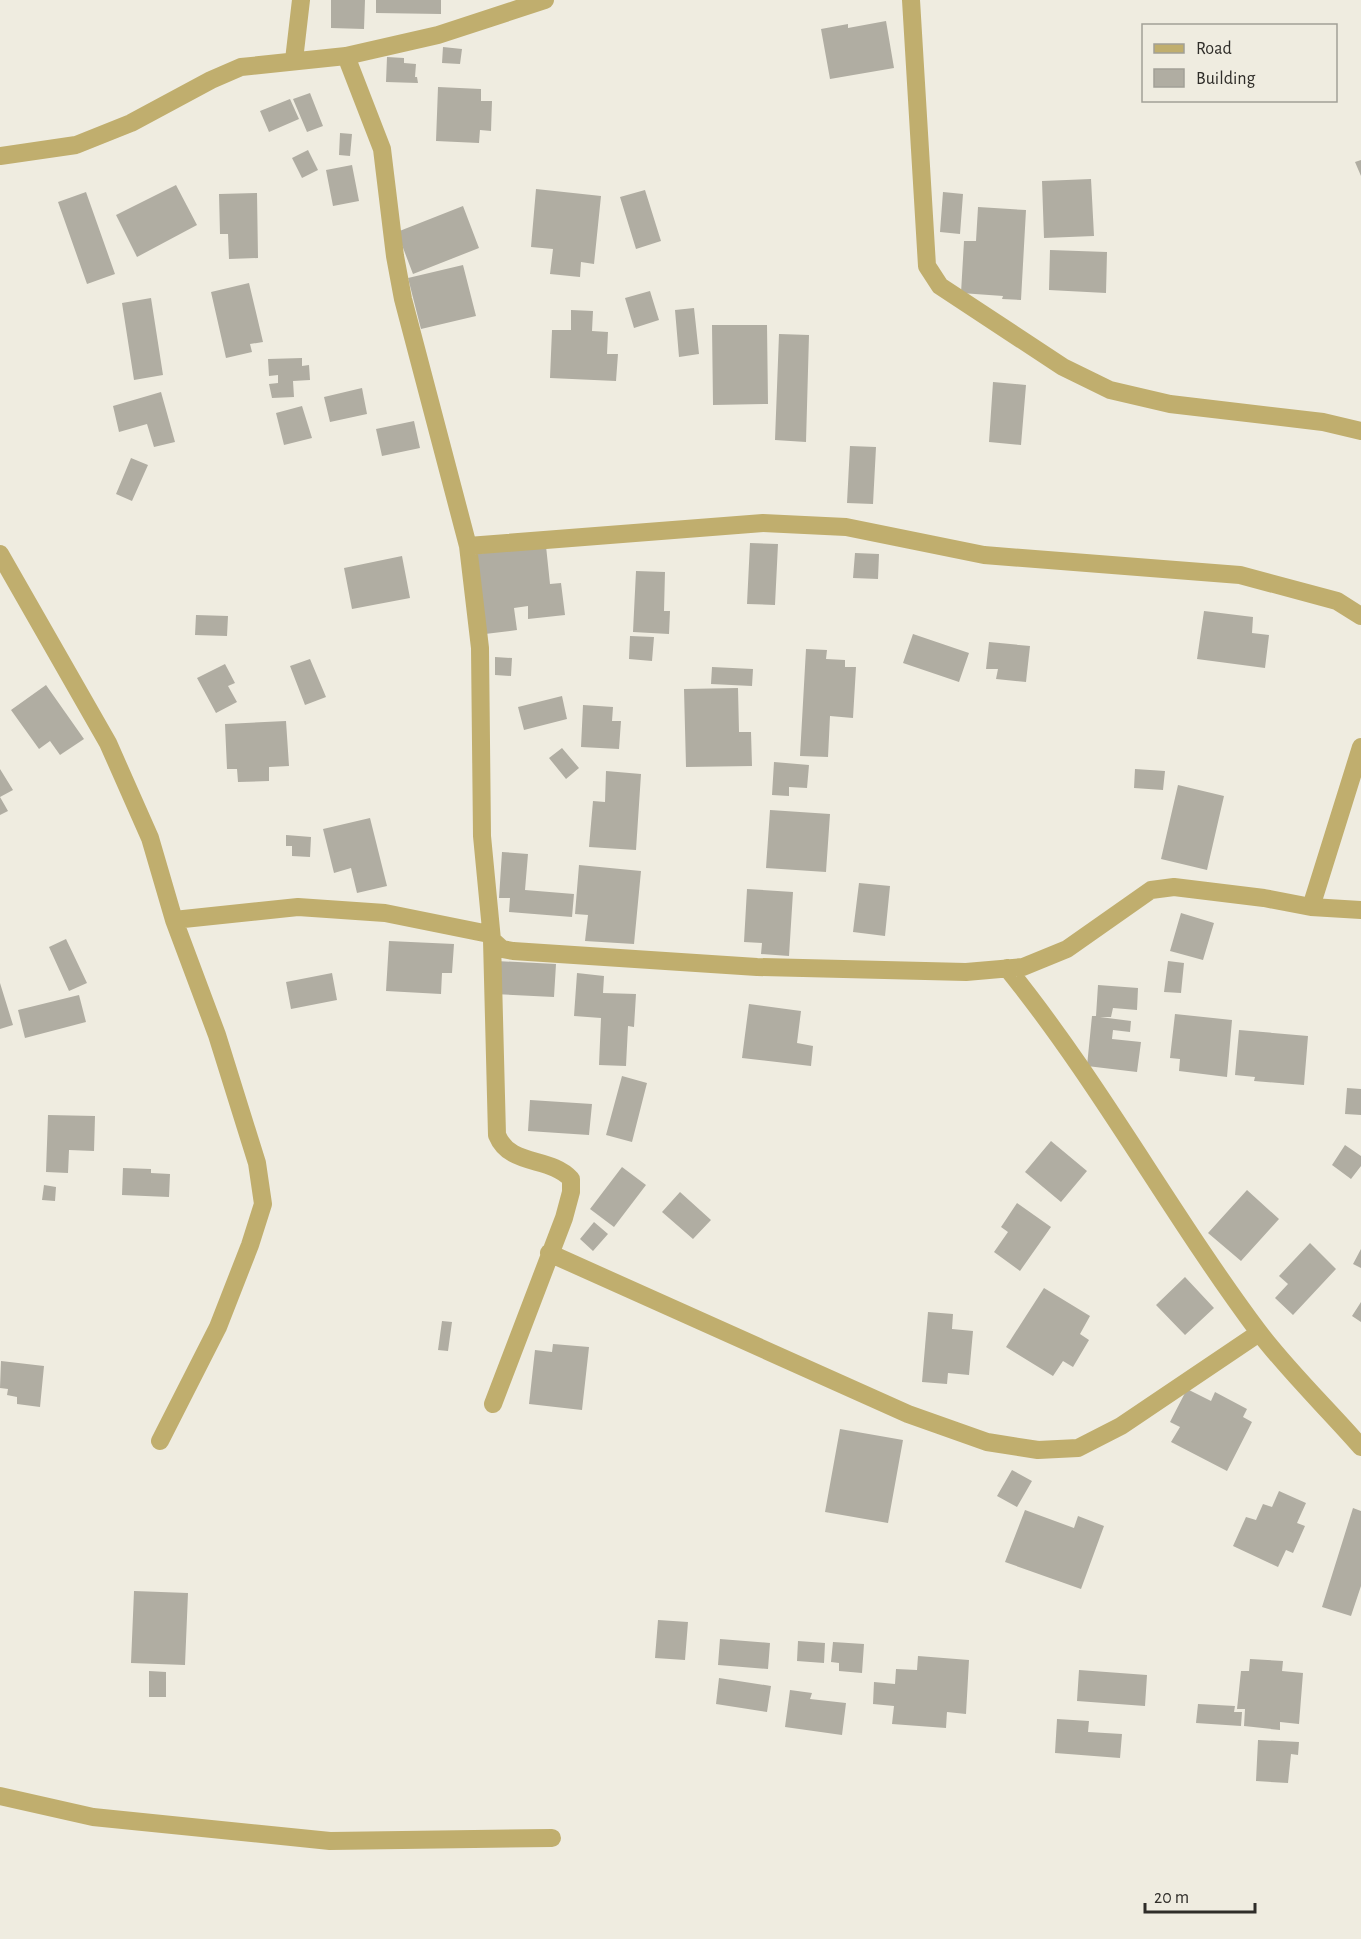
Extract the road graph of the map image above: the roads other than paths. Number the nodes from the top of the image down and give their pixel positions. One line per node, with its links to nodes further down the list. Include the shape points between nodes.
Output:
1 (301, 0): 5 (street)
2 (545, 0): 4 (street, via 438,35)
3 (911, 0): 7 (street, via 927,266 940,286 1063,367 1110,390 1170,404)
4 (346, 56): 5 (street); 8 (street, via 382,149 403,299)
5 (294, 60): 6 (street, via 241,67 131,123 76,145)
6 (0, 156)
7 (1361, 431)
8 (468, 546): 10 (street, via 763,523 846,527 984,555 1240,575 1337,601); 15 (street, via 480,648 482,836)
9 (0, 554): 14 (street, via 108,743 150,838)
10 (1361, 616)
11 (1361, 747): 12 (street)
12 (1311, 907): 13 (street); 16 (street, via 1174,887 1151,890 1067,950)
13 (1361, 910)
14 (174, 920): 15 (street, via 298,907 385,913); 20 (street, via 224,1056 257,1162 263,1204 218,1327)
15 (491, 937): 16 (street, via 502,949 513,951 757,968 966,972); 17 (street, via 497,1135 501,1146 511,1154 563,1171 571,1179 567,1209)
16 (1007, 968): 18 (street, via 1093,1084 1168,1204)
17 (549, 1253): 18 (street, via 908,1414 987,1442 1038,1450 1078,1448 1121,1426); 19 (street)
18 (1259, 1333): 21 (street)
19 (493, 1404)
20 (160, 1441)
21 (1361, 1447)
22 (0, 1796): 23 (street, via 93,1817 330,1841)
23 (552, 1838)

